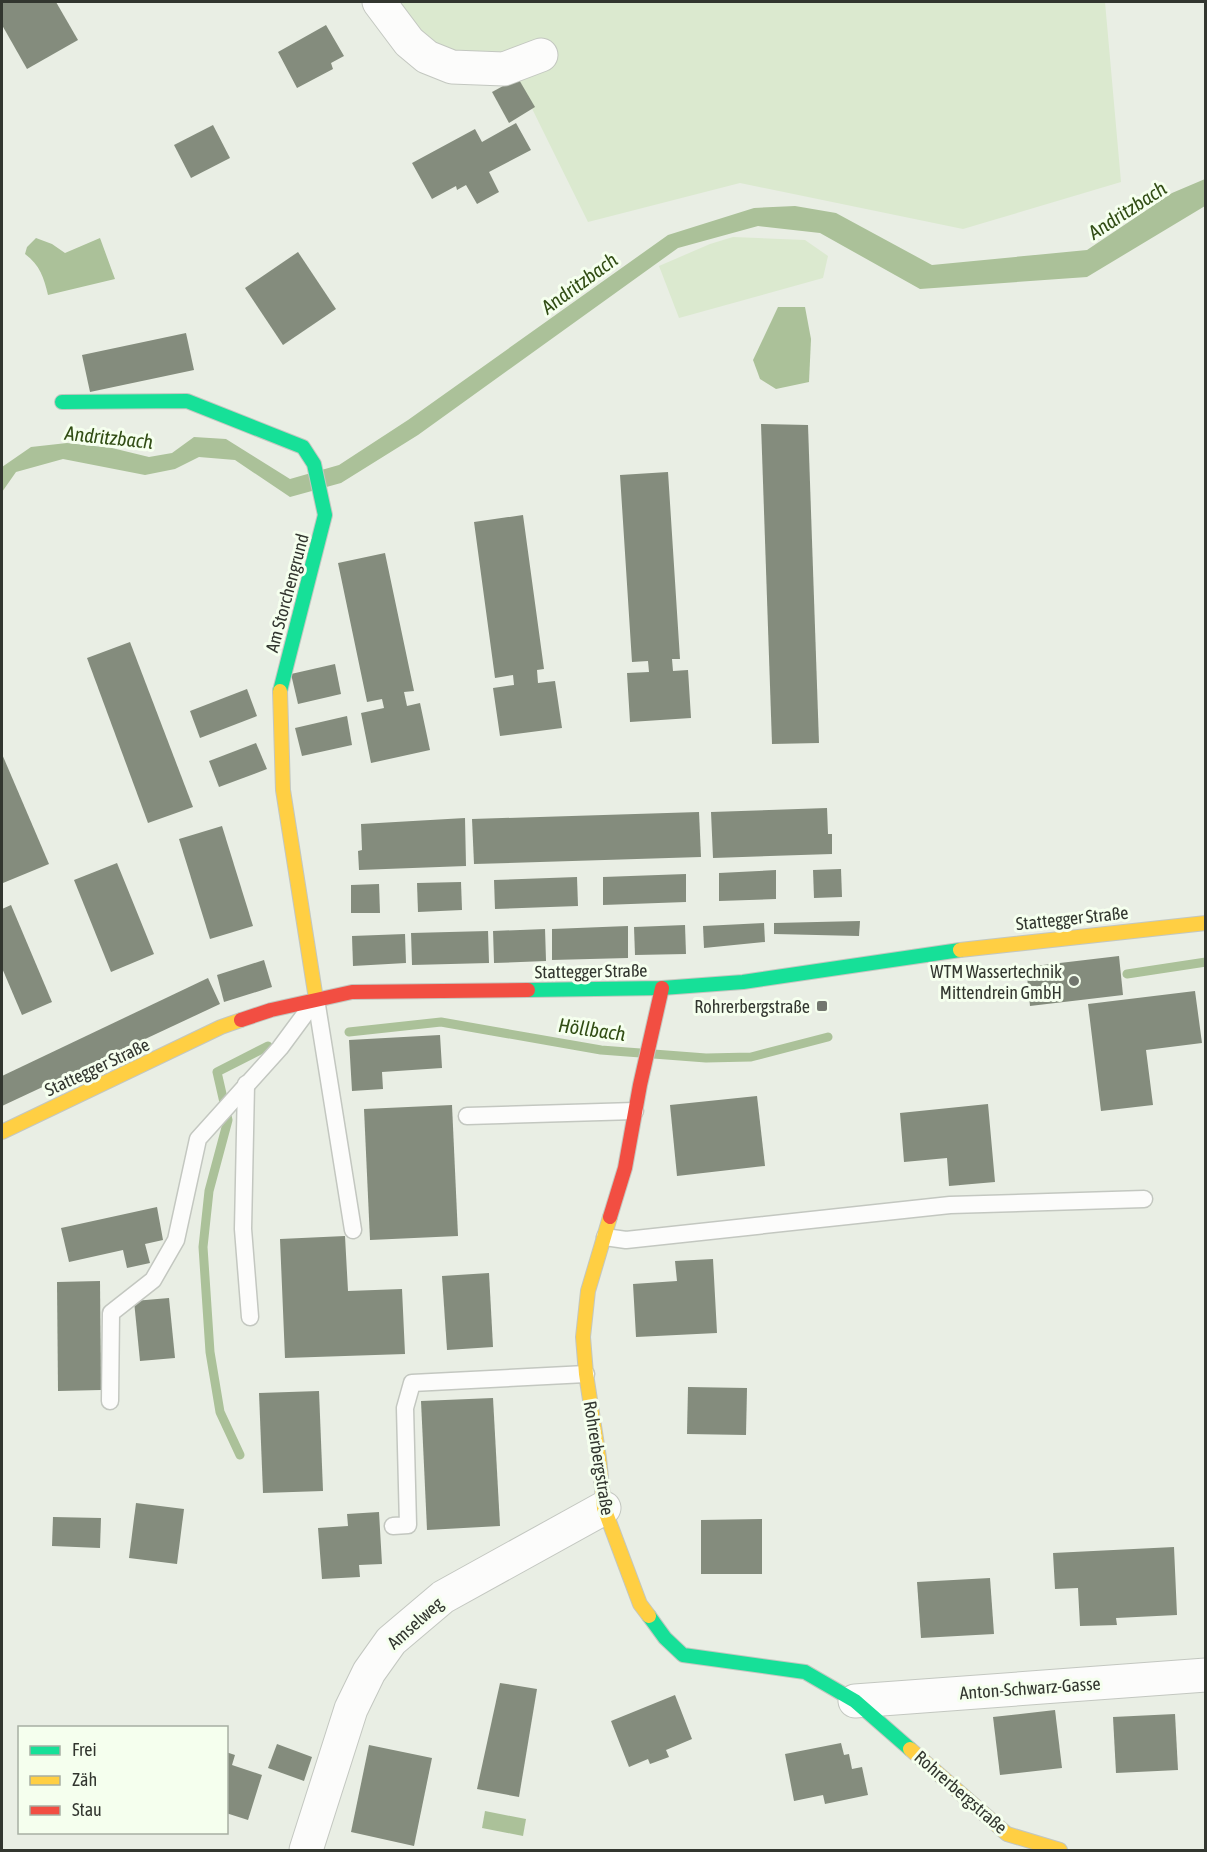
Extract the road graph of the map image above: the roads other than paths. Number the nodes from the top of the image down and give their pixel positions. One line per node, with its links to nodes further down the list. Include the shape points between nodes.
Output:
1 (380, 2): 2 (street, via 408,42 427,57 452,67 504,69)
2 (541, 55)
3 (62, 402): 6 (street, Am Storchengrund, via 187,401 303,447 314,465 325,516 279,693 283,790)
4 (1206, 923): 5 (street, Stattegger Straße, via 992,945 743,982)
5 (662, 988): 6 (street, Stattegger Straße, via 352,992); 8 (street, Rohrerbergstraße)
6 (316, 999): 7 (lane, via 280,1048); 10 (street, Stattegger Straße, via 221,1027); 12 (lane)
7 (246, 1084): 14 (lane, via 243,1229); 16 (lane, via 198,1139 176,1240 153,1280 111,1313)
8 (635, 1111): 9 (lane); 13 (street, Rohrerbergstraße, via 625,1168)
9 (467, 1116)
10 (2, 1132)
11 (1143, 1199): 13 (lane, via 950,1205 626,1240)
12 (353, 1230)
13 (605, 1237): 15 (street, Rohrerbergstraße, via 588,1291 583,1337)
14 (250, 1317)
15 (586, 1374): 17 (street, Rohrerbergstraße); 18 (lane, via 412,1383 405,1408 408,1525)
16 (111, 1401)
17 (604, 1508): 20 (street, Rohrerbergstraße, via 640,1604 683,1655 805,1672); 21 (street, Amselweg, via 442,1597 391,1641 369,1672 351,1709)
18 (393, 1526)
19 (1206, 1675): 20 (street, Anton-Schwarz-Gasse)
20 (855, 1701): 22 (street, Rohrerbergstraße, via 1007,1834)
21 (306, 1851)
22 (1060, 1851)

